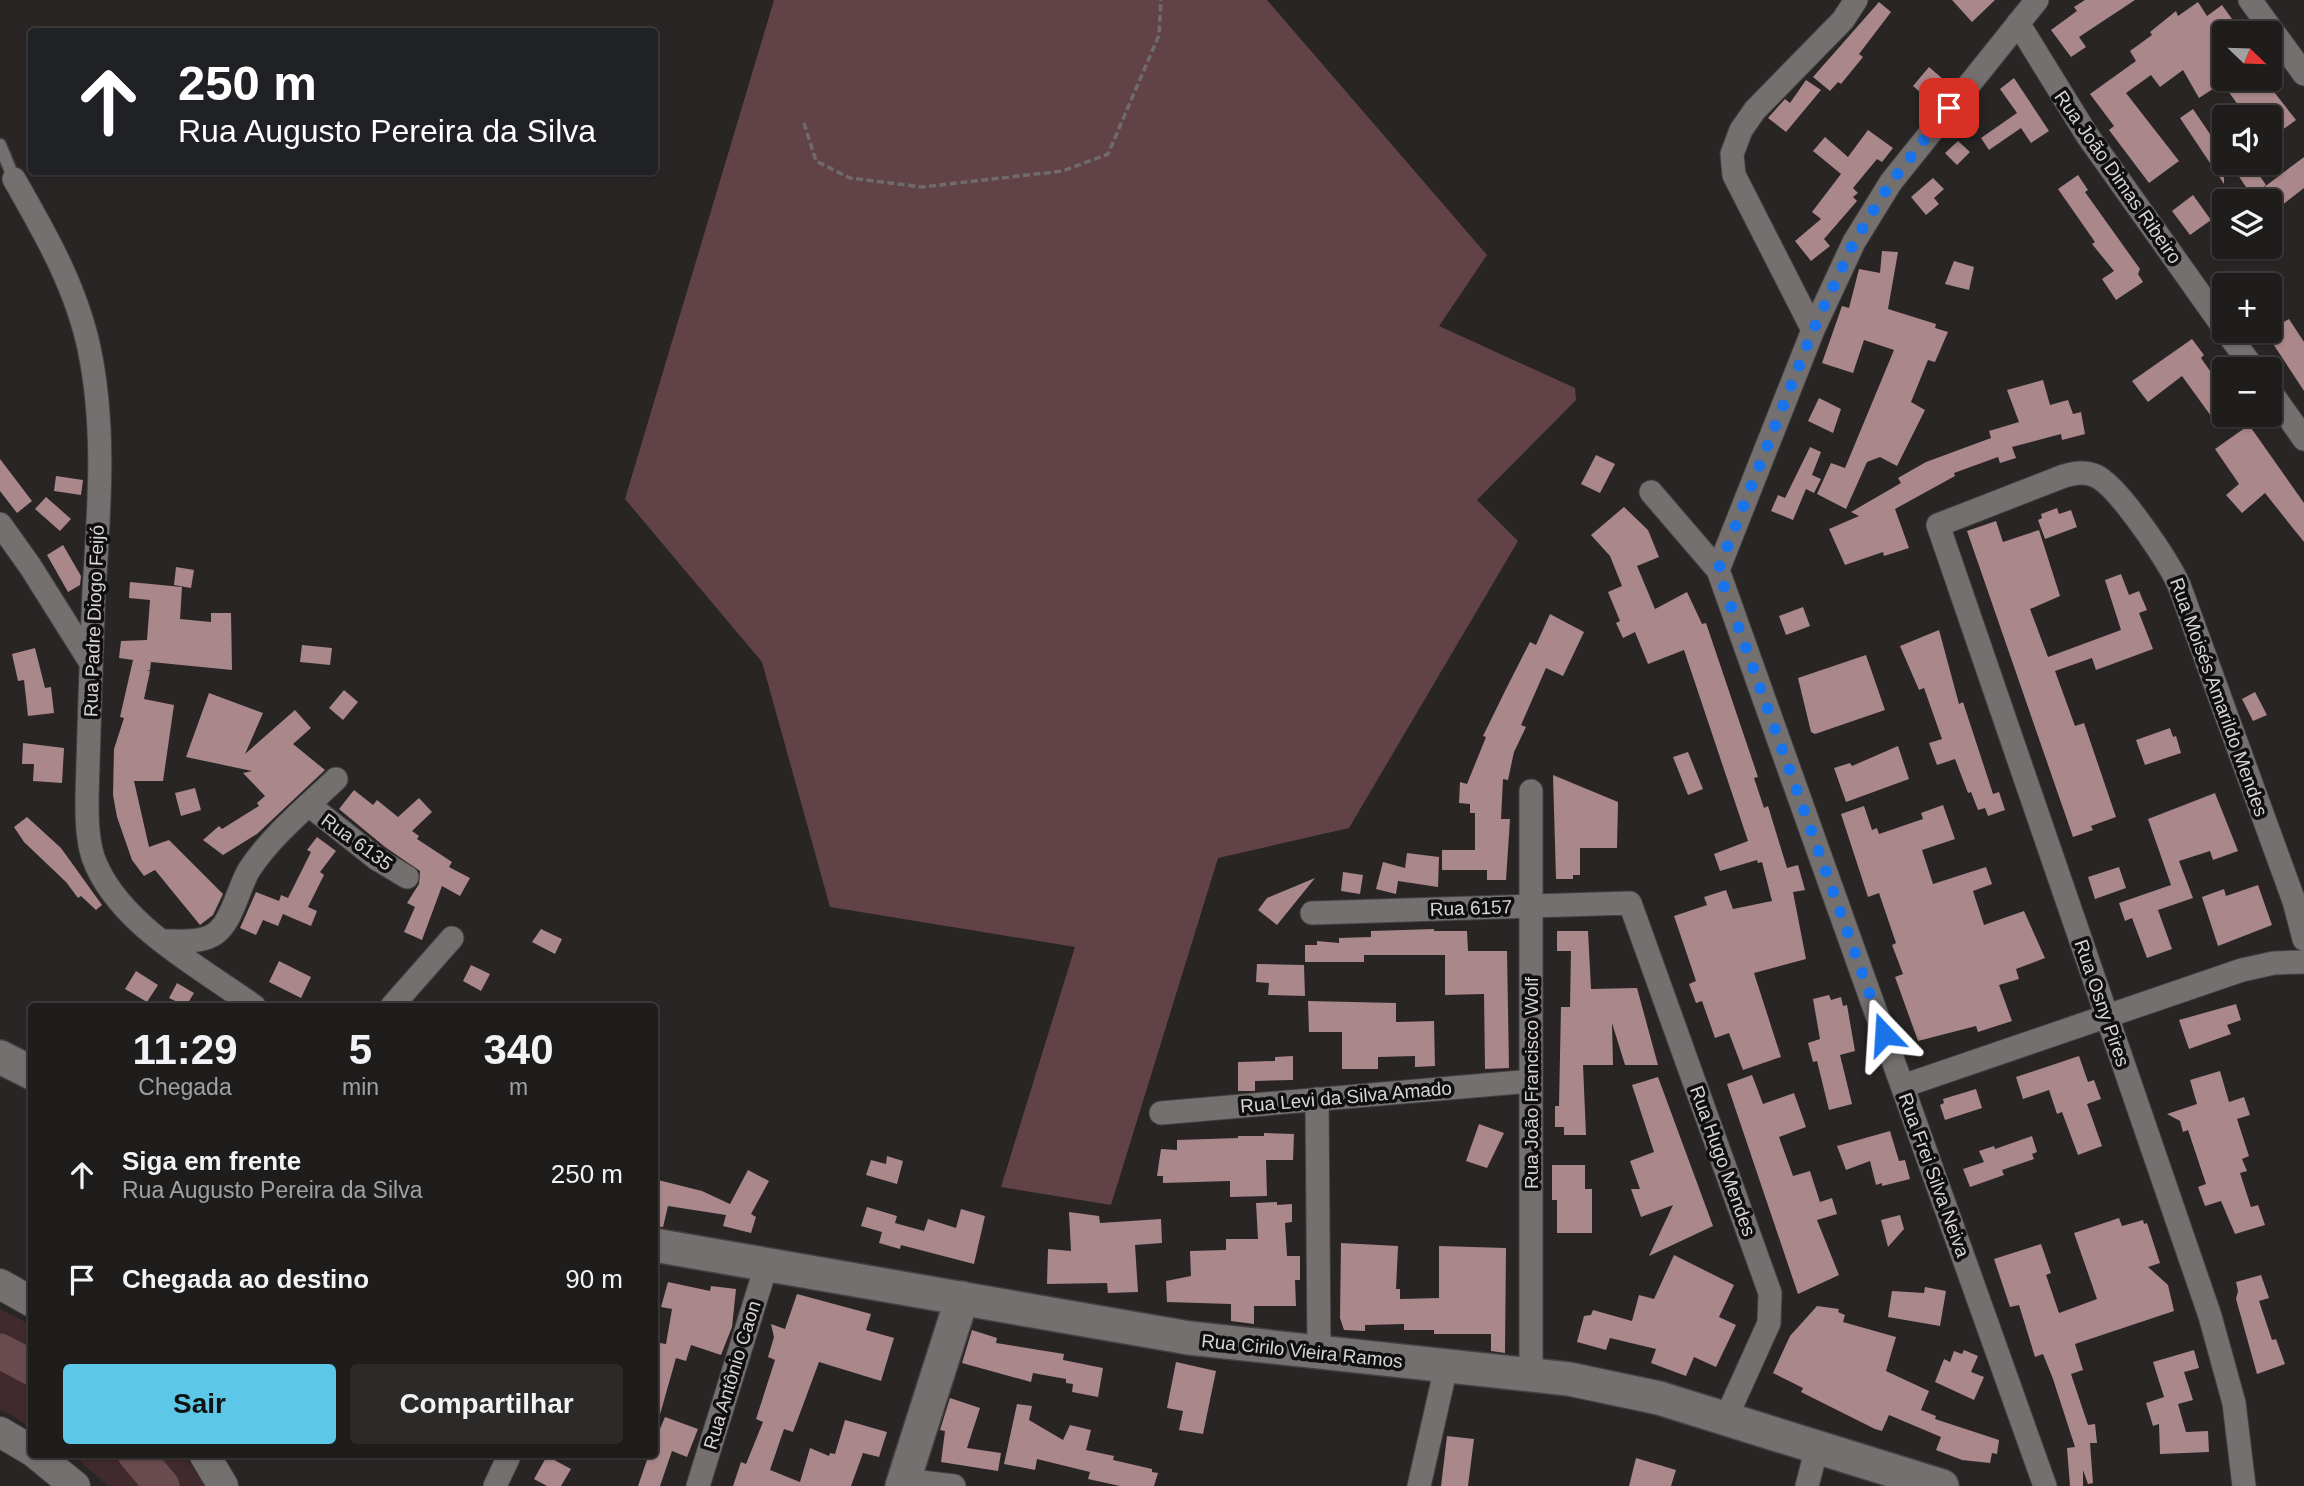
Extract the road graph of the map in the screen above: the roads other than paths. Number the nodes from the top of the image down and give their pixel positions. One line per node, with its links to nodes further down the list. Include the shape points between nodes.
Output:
1 (1856, 0): 10 (street, via 1811,56 1755,110 1732,154 1734,175)
2 (2037, 0): 4 (street)
3 (2250, 0): 5 (street)
4 (2018, 23): 9 (street, Rua João Dimas Ribeiro, via 2087,135); 10 (street, via 1872,210)
5 (2304, 74)
6 (0, 145): 8 (lane)
7 (0, 156): 8 (lane)
8 (13, 179): 17 (street, Rua Padre Diogo Feijó, via 52,246 89,347 100,453)
9 (2212, 311)
10 (1813, 330): 16 (street)
11 (2282, 408): 12 (street)
12 (2304, 439)
13 (1651, 492): 16 (street)
14 (0, 524): 17 (street)
15 (1938, 525): 26 (street, Rua Moisés Amarildo Mendes, via 2064,476 2083,472 2110,488 2169,564 2179,585); 31 (street, Rua Osny Pires)
16 (1718, 570): 35 (street, Rua Frei Silva Neiva)
17 (91, 663): 27 (street, Rua Padre Diogo Feijó, via 87,827 93,856 120,904)
18 (335, 779): 20 (street)
19 (1531, 791): 23 (street, Rua João Francisco Wolf)
20 (309, 805): 21 (street, Rua 6135); 27 (street, via 261,854 215,934 200,940)
21 (407, 877)
22 (1630, 904): 23 (street, Rua 6157); 46 (street, Rua Hugo Mendes, via 1770,1293 1769,1323)
23 (1531, 906): 24 (street, Rua 6157); 34 (street, Rua João Francisco Wolf)
24 (1312, 912)
25 (452, 938): 30 (street)
26 (2304, 939)
27 (165, 942): 29 (street, Rua Padre Diogo Feijó)
28 (2304, 962): 31 (street, via 2242,970)
29 (250, 1003)
30 (395, 1003)
31 (2107, 1016): 35 (street); 63 (street, Rua Osny Pires, via 2224,1360)
32 (0, 1056): 33 (main road)
33 (28, 1071)
34 (1531, 1081): 36 (street, Rua Levi da Silva Amado); 45 (street, Rua João Francisco Wolf)
35 (1903, 1086): 62 (street, Rua Frei Silva Neiva)
36 (1317, 1099): 37 (street, Rua Levi da Silva Amado); 43 (street)
37 (1161, 1113)
38 (658, 1246): 39 (main road, Rua Cirilo Vieira Ramos)
39 (766, 1263): 41 (main road, Rua Cirilo Vieira Ramos); 57 (street, Rua Antônio Caon)
40 (0, 1284): 42 (street)
41 (962, 1298): 43 (main road, Rua Cirilo Vieira Ramos, via 1189,1338); 53 (main road)
42 (28, 1300)
43 (1319, 1354): 44 (main road, Rua Cirilo Vieira Ramos)
44 (1446, 1367): 45 (main road, Rua Cirilo Vieira Ramos); 59 (street)
45 (1531, 1374): 46 (main road, Rua Cirilo Vieira Ramos, via 1618,1388)
46 (1726, 1418): 48 (main road, Rua Cirilo Vieira Ramos)
47 (0, 1432): 49 (street)
48 (1817, 1447): 60 (street); 61 (main road, Rua Cirilo Vieira Ramos)
49 (28, 1449)
50 (41, 1458): 54 (street)
51 (206, 1458): 55 (street)
52 (508, 1458): 56 (street)
53 (903, 1483): 58 (street)
54 (75, 1486)
55 (223, 1486)
56 (495, 1486)
57 (698, 1486)
58 (954, 1486)
59 (1419, 1486)
60 (1807, 1486)
61 (1942, 1486)
62 (2045, 1486)
63 (2244, 1486)

